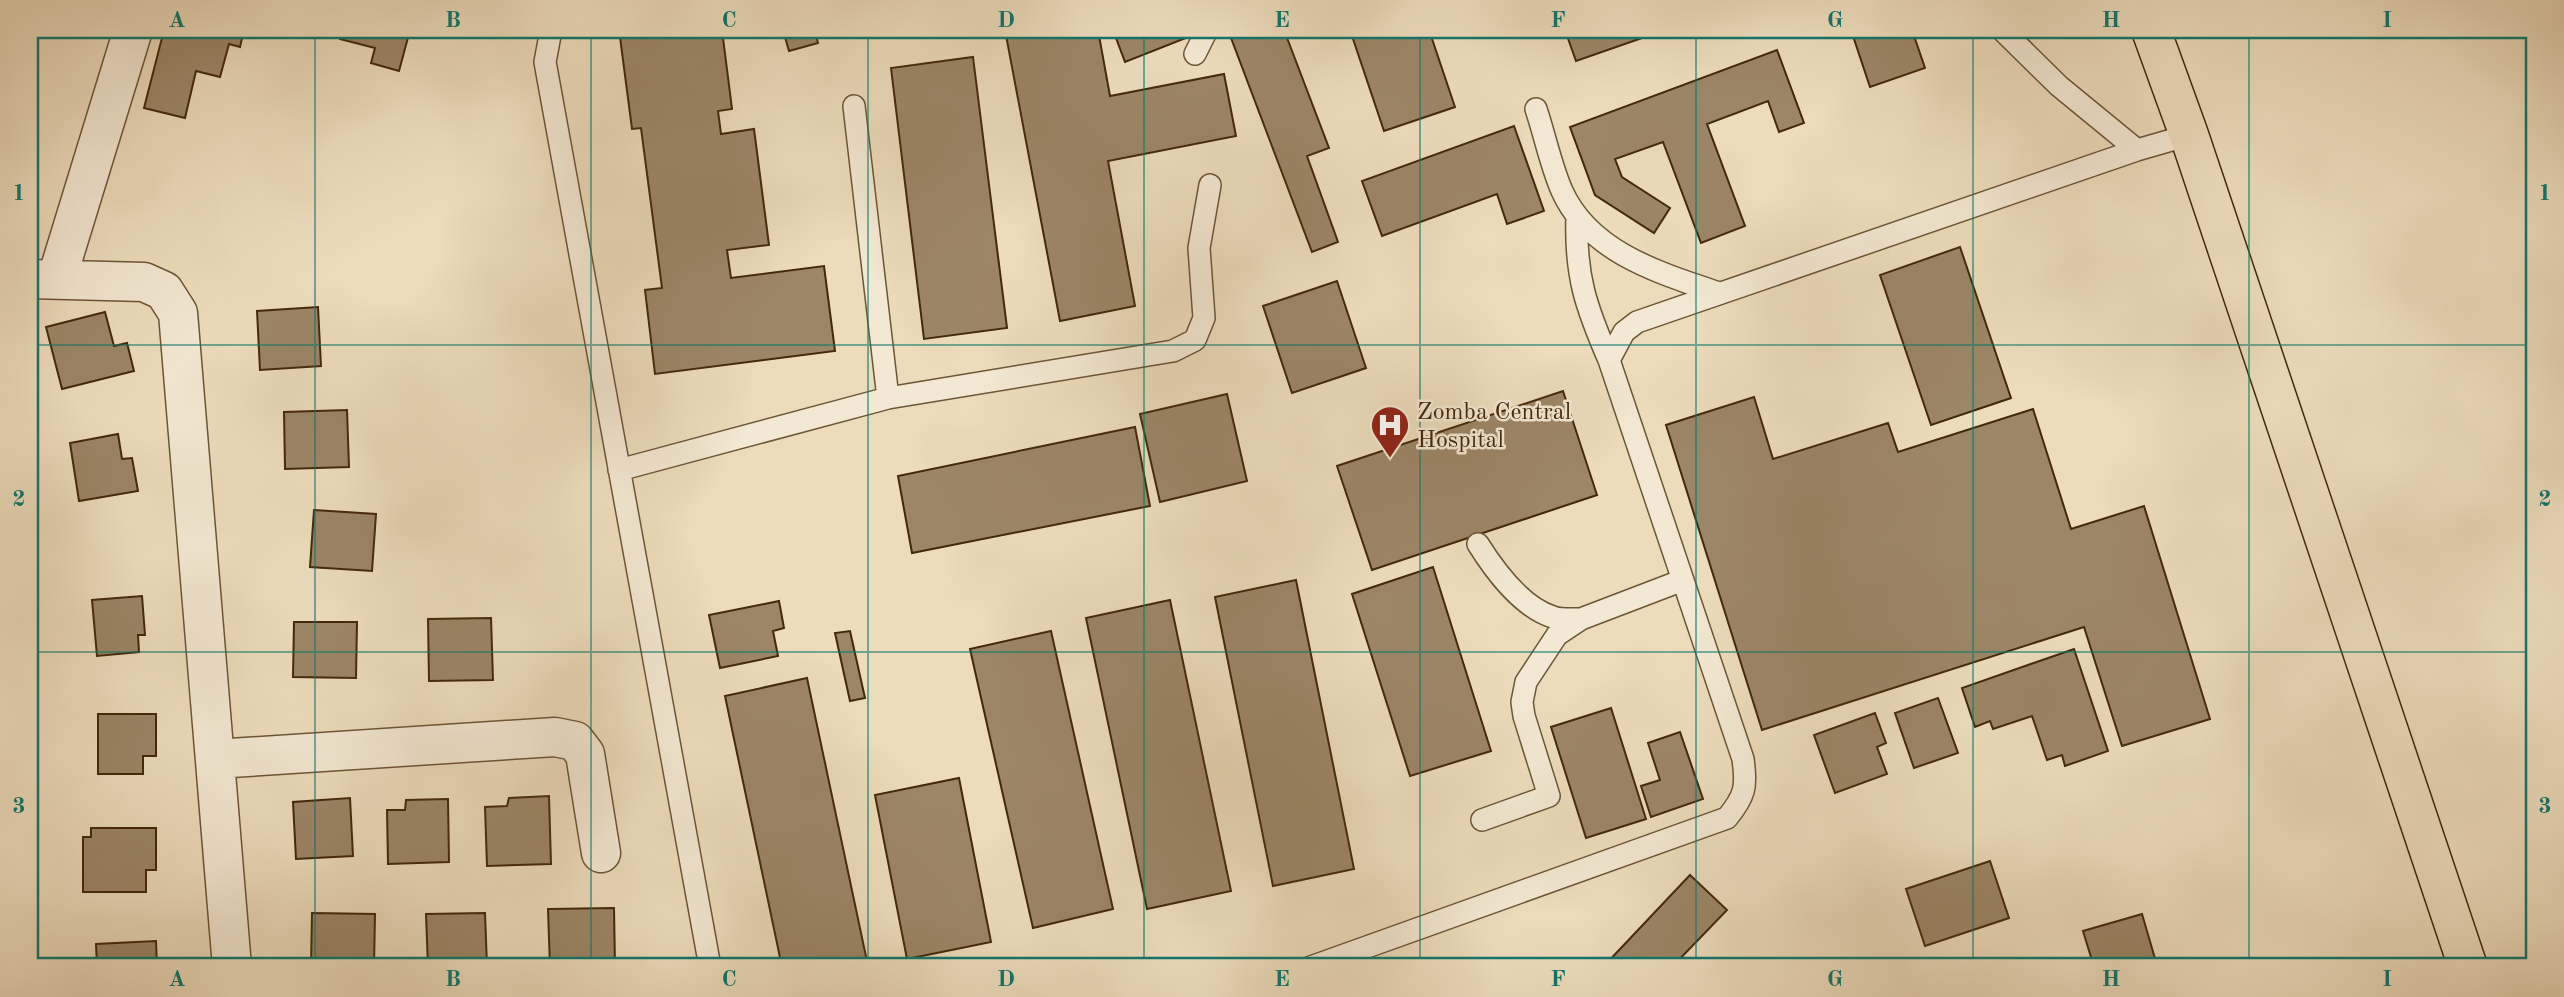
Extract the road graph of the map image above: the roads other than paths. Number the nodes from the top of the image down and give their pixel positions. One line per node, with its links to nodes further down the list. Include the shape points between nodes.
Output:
1 (132, 30): 13 (street)
2 (551, 30): 17 (lane, via 545,62)
3 (1207, 30): 6 (lane)
4 (2002, 30): 10 (lane, via 2059,86)
5 (2151, 30): 9 (highway)
6 (1195, 54)
7 (853, 106): 16 (lane)
8 (1536, 109): 12 (lane, via 1562,191)
9 (2189, 135): 10 (lane); 27 (highway)
10 (2137, 150): 14 (lane)
11 (1210, 185): 16 (lane, via 1199,248 1204,318 1195,340 1161,354)
12 (1577, 217): 14 (lane, via 1614,250 1663,274); 15 (lane, via 1576,258 1582,290)
13 (43, 278): 21 (street, via 154,285 173,301 178,313)
14 (1719, 293): 15 (lane, via 1637,322 1624,332)
15 (1609, 360): 19 (lane)
16 (888, 397): 17 (lane)
17 (620, 470): 25 (lane)
18 (1478, 544): 20 (lane, via 1492,567 1528,602 1553,617)
19 (1684, 580): 20 (lane); 26 (lane, via 1743,760 1747,783 1727,818)
20 (1581, 619): 22 (lane, via 1557,635 1526,682 1522,702 1549,796)
21 (215, 759): 23 (street, via 555,737 575,741 584,754); 24 (street)
22 (1482, 820)
23 (601, 853)
24 (232, 967)
25 (710, 967)
26 (1311, 967)
27 (2468, 967)

